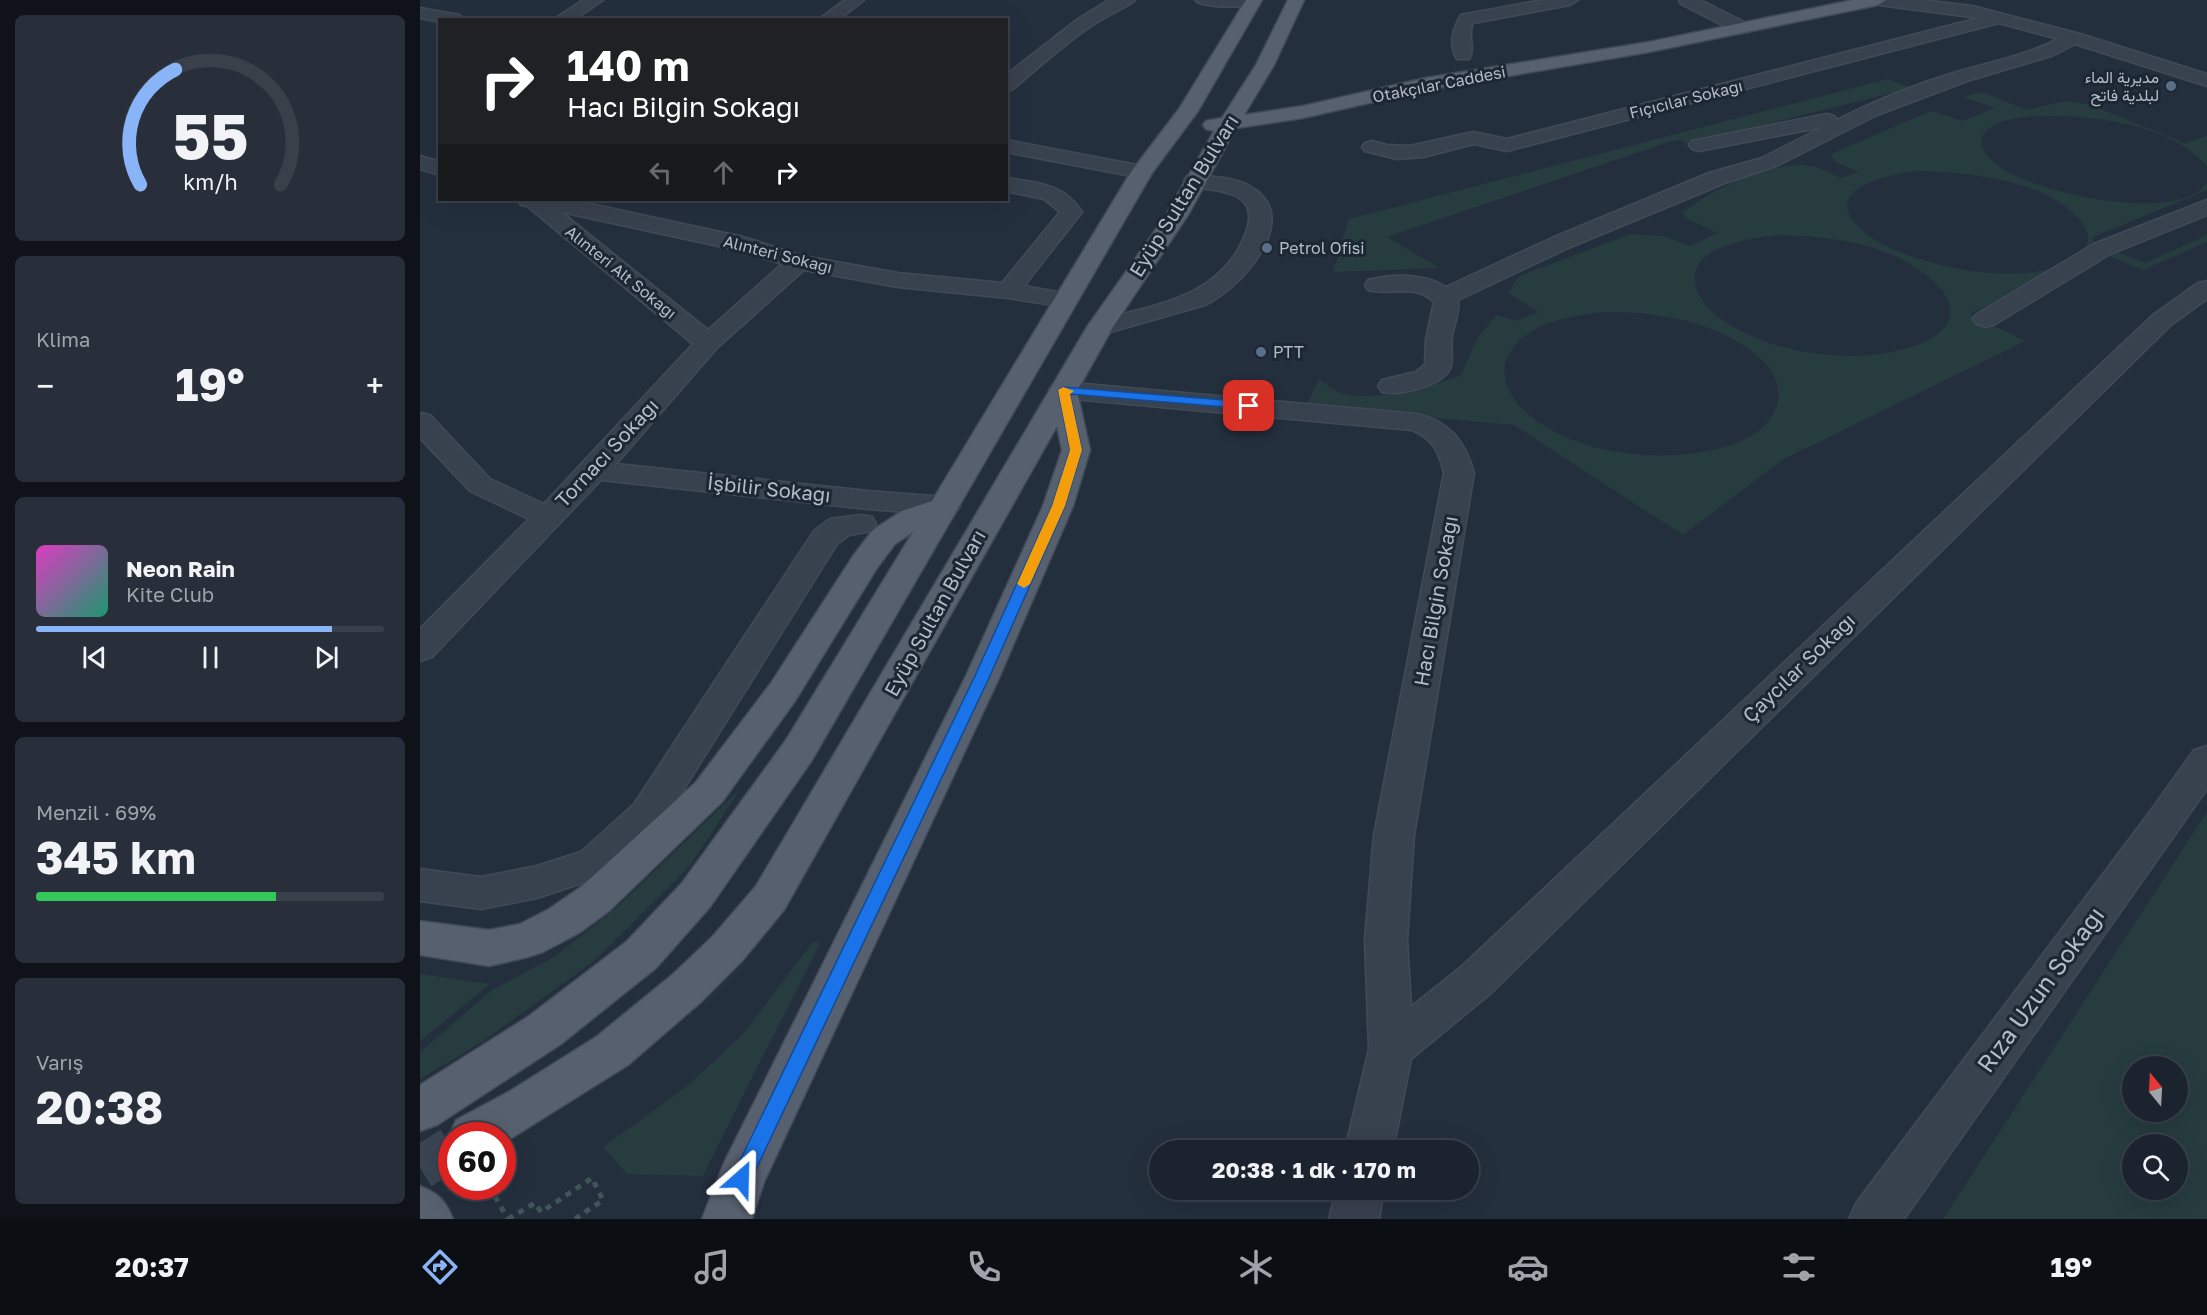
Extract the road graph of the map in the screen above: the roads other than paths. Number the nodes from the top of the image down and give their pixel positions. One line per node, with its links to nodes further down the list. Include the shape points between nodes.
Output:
1 (595, 0): 13 (street)
2 (856, 0): 14 (street)
3 (1127, 0): 21 (street, via 1097,14)
4 (1203, 0): 5 (street)
5 (1254, 0): 25 (main road)
6 (1296, 0): 26 (main road, Eyüp Sultan Bulvarı, via 1268,74)
7 (1569, 0): 19 (street, via 1467,19 1461,30)
8 (1687, 0): 16 (street)
9 (1878, 0): 15 (street, via 1938,5); 16 (main road, Otakçılar Caddesi)
10 (1961, 0): 15 (street, via 1973,9)
11 (420, 13): 12 (street)
12 (448, 18)
13 (564, 18)
14 (829, 18)
15 (2000, 18): 17 (street); 29 (street, Fıçıcılar Sokağı, via 1507,145 1473,138 1402,154)
16 (1742, 28): 18 (main road, Otakçılar Caddesi)
17 (2074, 38): 20 (street); 24 (street, via 2048,51 1960,77)
18 (1649, 47): 22 (main road, Otakçılar Caddesi, via 1442,81); 26 (main road, Otakçılar Caddesi, via 1581,64 1405,94)
19 (1463, 55)
20 (2207, 80)
21 (1008, 83)
22 (1381, 95): 23 (main road, via 1320,99); 26 (main road, Otakçılar Caddesi)
23 (1292, 96)
24 (1868, 112): 27 (street); 44 (street, via 1769,162 1717,178 1560,243)
25 (1177, 127): 26 (main road); 34 (main road)
26 (1230, 131): 35 (main road, Eyüp Sultan Bulvarı)
27 (1699, 145)
28 (1008, 146): 34 (street)
29 (1372, 147)
30 (438, 152): 31 (street)
31 (420, 157)
32 (420, 162): 33 (street)
33 (438, 168)
34 (1158, 181): 39 (main road); 45 (main road)
35 (1195, 181): 39 (main road, Eyüp Sultan Bulvarı); 47 (street, via 1250,195 1259,208 1262,215 1255,237 1235,274 1199,298)
36 (1008, 184): 43 (street, via 1058,197 1071,213)
37 (532, 201): 40 (street, Alınteri Sokağı, via 742,244); 48 (street, Alınteri Alt Sokağı)
38 (2207, 207): 46 (street, via 2102,249)
39 (1177, 215): 47 (main road, Eyüp Sultan Bulvarı)
40 (799, 262): 43 (street, Alınteri Sokağı, via 898,280); 48 (street, Tornacı Sokağı)
41 (1377, 285): 44 (street, via 1420,284)
42 (2207, 288): 61 (street, Çaycılar Sokağı, via 2162,320 1476,980)
43 (1008, 291): 45 (street, Alınteri Sokağı)
44 (1444, 297): 49 (street, via 1447,302 1438,339 1438,367 1425,378)
45 (1065, 300): 53 (main road)
46 (1986, 319)
47 (1100, 327): 50 (main road, Eyüp Sultan Bulvarı)
48 (708, 343): 52 (street, Tornacı Sokağı)
49 (1392, 386)
50 (1063, 390): 61 (street, Hacı Bilgin Sokağı, via 1417,422 1437,430 1453,448 1459,473 1392,854 1386,940); 63 (main road, Eyüp Sultan Bulvarı, via 770,898 687,988 612,1051); 68 (main road, via 1076,450 1058,506 977,688 741,1179)
51 (420, 421): 54 (street, via 480,485)
52 (594, 470): 53 (street, İşbilir Sokağı); 54 (street, Tornacı Sokağı)
53 (945, 506): 60 (main road, via 913,518 884,537 783,692 709,792 595,899 528,940 489,948); 62 (main road, via 799,750 696,895 641,955 545,1030)
54 (546, 516): 56 (street, Tornacı Sokağı)
55 (861, 524): 59 (street, via 842,526 825,538 648,814 595,863 537,882 481,893)
56 (434, 622): 57 (street, Tornacı Sokağı)
57 (420, 649)
58 (2207, 760): 70 (street, Rıza Uzun Sokağı)
59 (420, 885)
60 (420, 938)
61 (1391, 1049): 64 (street, Hacı Bilgin Sokağı)
62 (421, 1110)
63 (498, 1122)
64 (1371, 1140)
65 (1358, 1200): 69 (street)
66 (420, 1210): 67 (main road)
67 (428, 1219)
68 (727, 1219)
69 (1354, 1219)
70 (1874, 1219)

